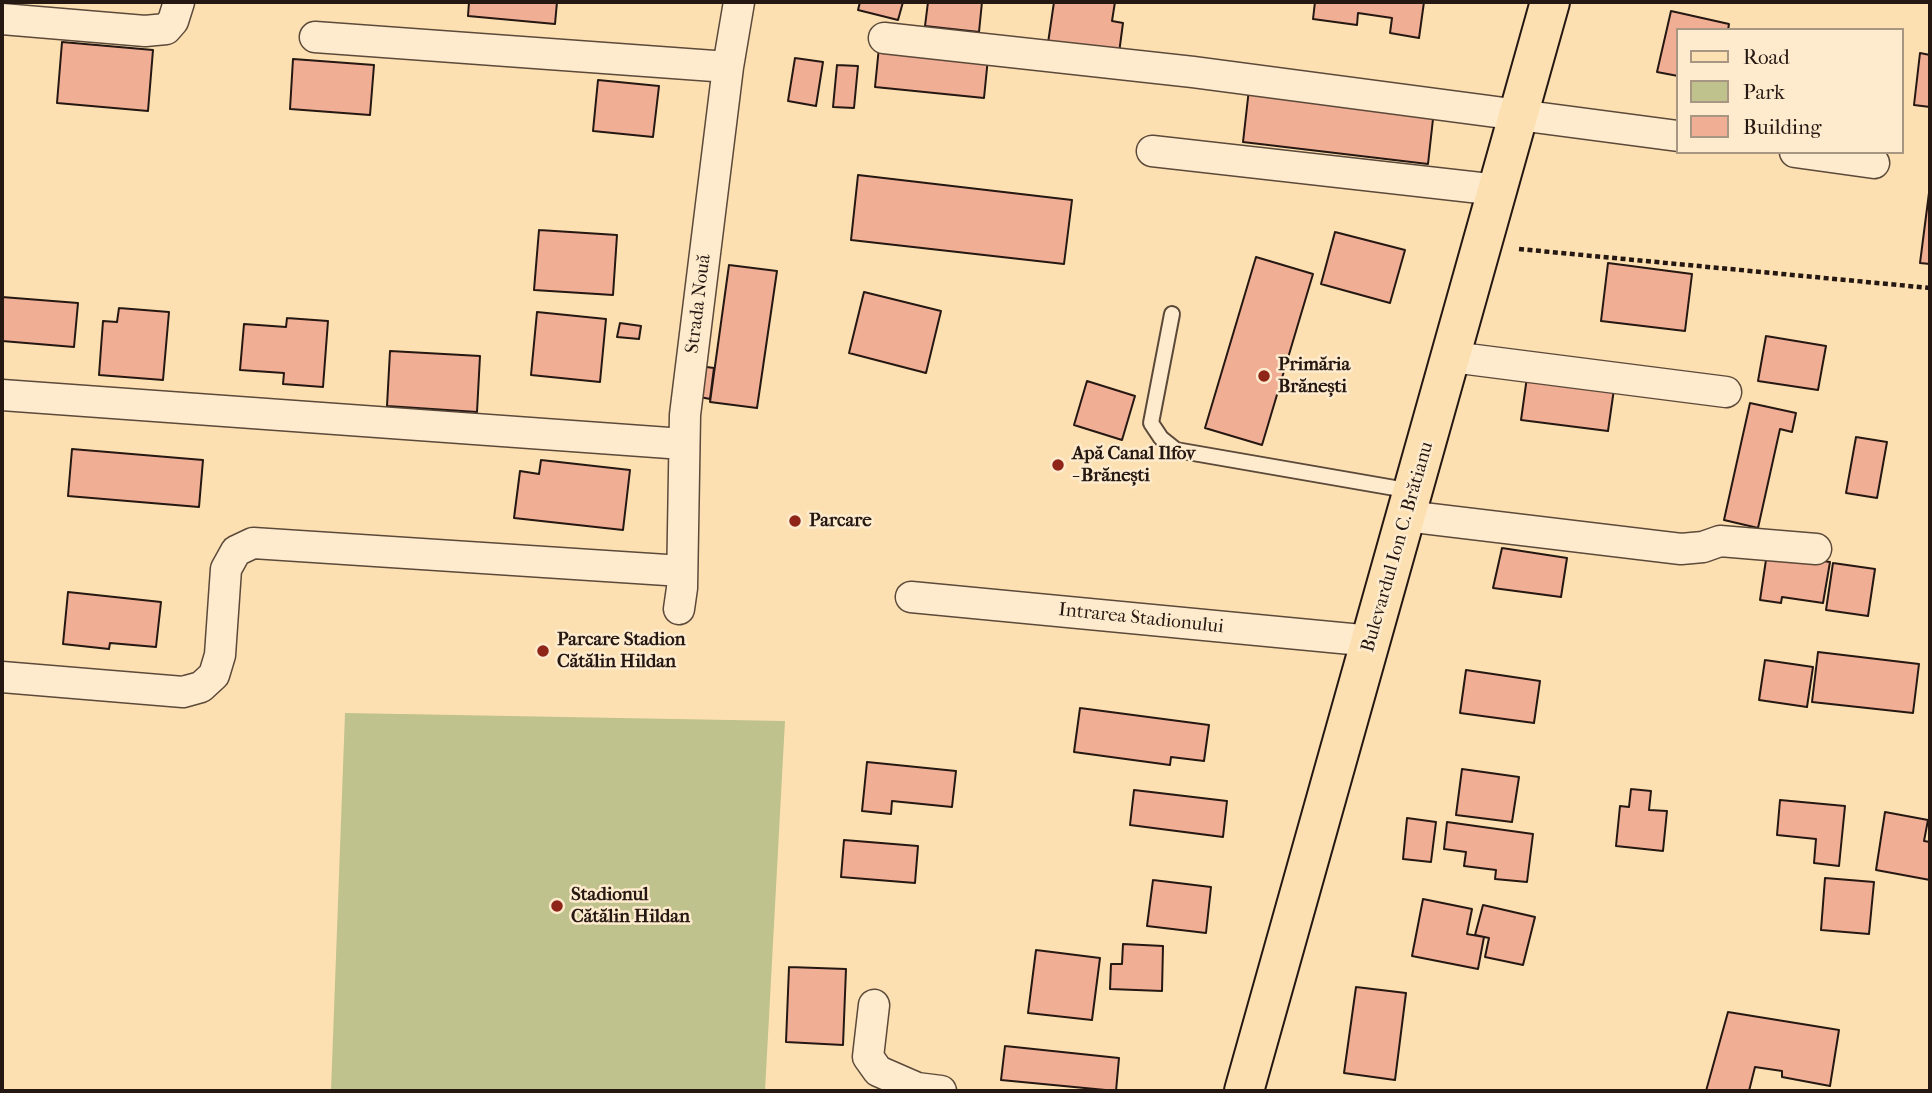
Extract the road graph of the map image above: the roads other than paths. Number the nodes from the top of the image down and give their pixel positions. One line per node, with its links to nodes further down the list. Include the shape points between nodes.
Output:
1 (179, 2): 4 (street, via 166,29)
2 (739, 2): 7 (street, Strada Nouă)
3 (1550, 2): 8 (main road, Bulevardul Ion C. Brătianu)
4 (2, 19)
5 (315, 37): 7 (street)
6 (884, 38): 8 (street)
7 (728, 68): 18 (street, Strada Nouă)
8 (1520, 114): 9 (street); 13 (main road, Bulevardul Ion C. Brătianu)
9 (1676, 136)
10 (1152, 151): 13 (street)
11 (1809, 154): 12 (street)
12 (1874, 163)
13 (1499, 190): 15 (main road, Bulevardul Ion C. Brătianu)
14 (1172, 314): 19 (lane, via 1151,423 1161,438 1176,450)
15 (1451, 357): 16 (street); 19 (main road, Bulevardul Ion C. Brătianu)
16 (1726, 392)
17 (2, 396): 18 (street)
18 (683, 444): 21 (street, Strada Nouă)
19 (1409, 504): 20 (street, via 1681,549 1720,541); 24 (main road, Bulevardul Ion C. Brătianu)
20 (1816, 549)
21 (682, 571): 23 (street, Strada Nouă); 25 (street, via 253,543 236,551 226,569 220,655 214,675 201,687 183,692)
22 (911, 597): 24 (street, Intrarea Stadionului)
23 (679, 609)
24 (1372, 641): 28 (main road, Bulevardul Ion C. Brătianu)
25 (2, 677)
26 (874, 1005): 27 (street, via 868,1057 878,1071 917,1088)
27 (942, 1091)
28 (1244, 1091)

